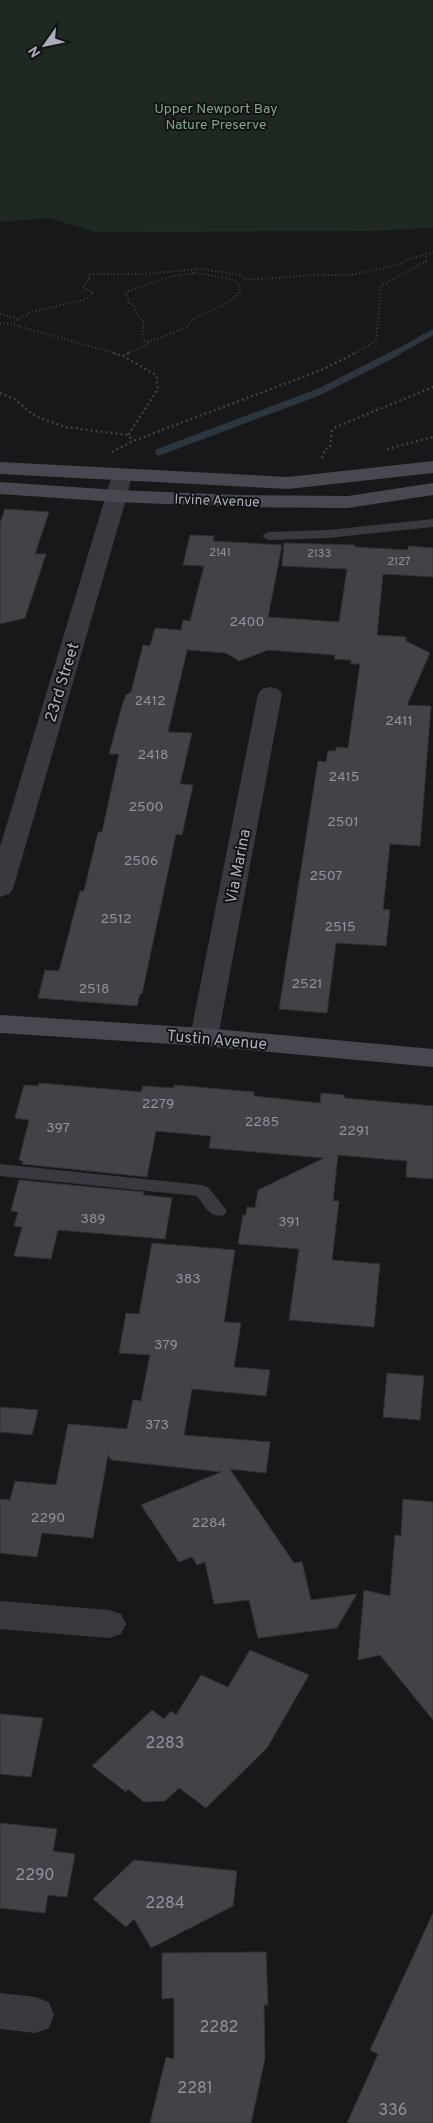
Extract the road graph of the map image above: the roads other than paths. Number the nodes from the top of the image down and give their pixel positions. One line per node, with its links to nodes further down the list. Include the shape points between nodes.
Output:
1 (433, 467): 3 (main road, Irvine Avenue, via 288,483)
2 (0, 468): 3 (main road, Irvine Avenue)
3 (120, 486): 4 (main road, Irvine Avenue); 5 (main road, Irvine Avenue, via 237,501 348,502); 9 (street, 23rd Street)
4 (0, 488)
5 (433, 489)
6 (433, 523): 7 (lane, via 328,534)
7 (268, 536)
8 (270, 694): 12 (street, Via Marina)
9 (8, 831): 10 (street, 23rd Street)
10 (0, 888)
11 (0, 1024): 12 (main road, Tustin Avenue)
12 (204, 1037): 13 (main road, Tustin Avenue)
13 (433, 1058)
14 (0, 1170): 15 (lane, via 202,1191)
15 (218, 1212)
16 (0, 1615): 17 (street)
17 (109, 1624)

